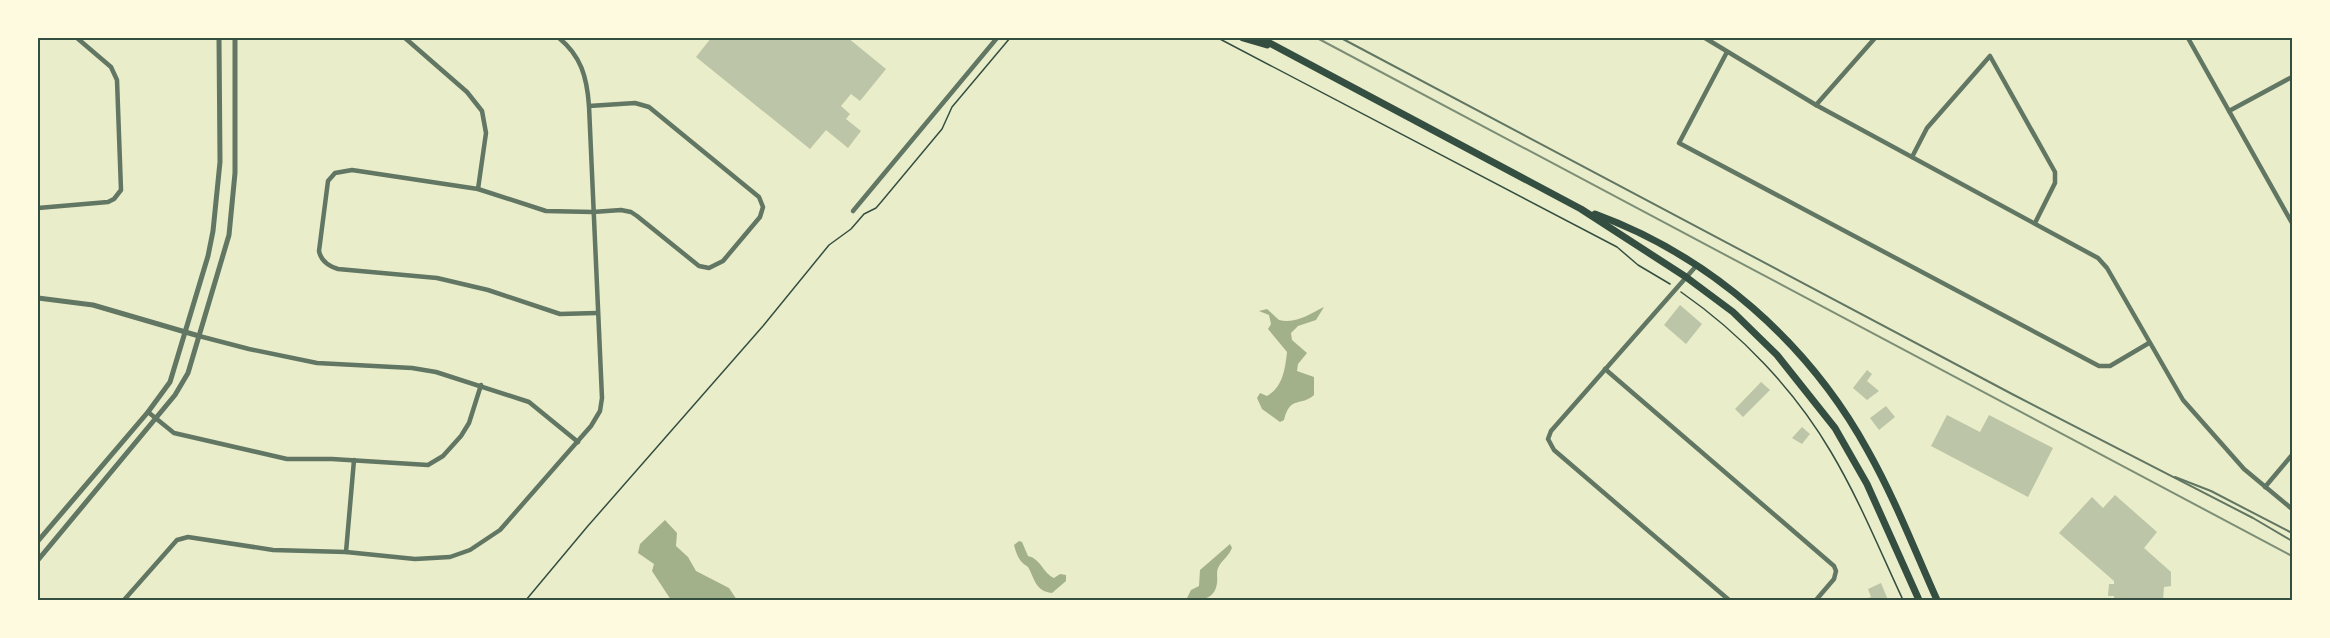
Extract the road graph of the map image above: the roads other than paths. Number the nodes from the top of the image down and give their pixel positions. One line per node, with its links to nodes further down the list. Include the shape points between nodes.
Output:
1 (77, 38): 21 (street, via 111,67 117,80 122,190 108,202)
2 (219, 38): 31 (street, via 220,162 213,231)
3 (235, 38): 32 (street, via 235,173 229,235)
4 (405, 38): 20 (street, via 467,92 482,111 486,134)
5 (559, 38): 17 (street, via 579,60 586,77)
6 (997, 38): 23 (street)
7 (1243, 38): 13 (main road)
8 (1260, 38): 13 (main road)
9 (1341, 38): 41 (lane)
10 (1705, 38): 14 (street)
11 (1875, 38): 16 (street)
12 (2188, 38): 18 (street)
13 (1280, 50): 22 (main road)
14 (1727, 52): 16 (street); 33 (street, via 1679,143 2098,366 2110,366)
15 (2292, 77): 18 (street)
16 (1816, 105): 19 (street)
17 (589, 106): 24 (street); 24 (street, via 635,103 649,107 754,192 763,207 760,217 723,261 709,268 694,262 631,212)
18 (2229, 111): 26 (street)
19 (1912, 157): 25 (street); 25 (street, via 1927,128 1990,56 2055,172 2055,183)
20 (478, 189): 24 (street, via 546,211); 30 (street, via 364,171 340,171 327,186 320,255 329,266 338,269 437,278 560,314)
21 (38, 207)
22 (1581, 209): 27 (main road, via 1622,224); 28 (main road)
23 (853, 211)
24 (593, 212): 30 (street)
25 (2035, 223): 33 (street, via 2098,258)
26 (2292, 223)
27 (1697, 265): 28 (street); 53 (main road, via 1771,324 1837,402 1869,451)
28 (1686, 277): 34 (street); 52 (main road, via 1748,326 1821,409 1867,484)
29 (38, 298): 31 (street, via 93,305)
30 (597, 313): 38 (street, via 602,405)
31 (185, 331): 32 (street); 36 (street, via 170,382)
32 (199, 336): 35 (street, via 303,361 423,369); 37 (street, via 185,380)
33 (2149, 343): 42 (street, via 2189,407 2227,452)
34 (1605, 369): 50 (street, via 1551,431 1551,447); 51 (street, via 1834,566 1834,579)
35 (481, 385): 38 (street, via 529,402); 40 (street, via 461,436 433,463)
36 (148, 412): 37 (street); 45 (street)
37 (155, 419): 40 (street, via 174,433 287,459); 48 (street)
38 (578, 442): 47 (street, via 505,525 470,550 439,559)
39 (2292, 455): 42 (street)
40 (354, 460): 47 (street)
41 (2164, 472): 44 (lane, via 2211,491); 46 (lane)
42 (2265, 488): 43 (street)
43 (2292, 509)
44 (2292, 533)
45 (38, 541)
46 (2292, 542)
47 (346, 552): 49 (street, via 273,550 188,537 177,540)
48 (38, 560)
49 (124, 600)
50 (1729, 600)
51 (1816, 600)
52 (1919, 600)
53 (1937, 600)

